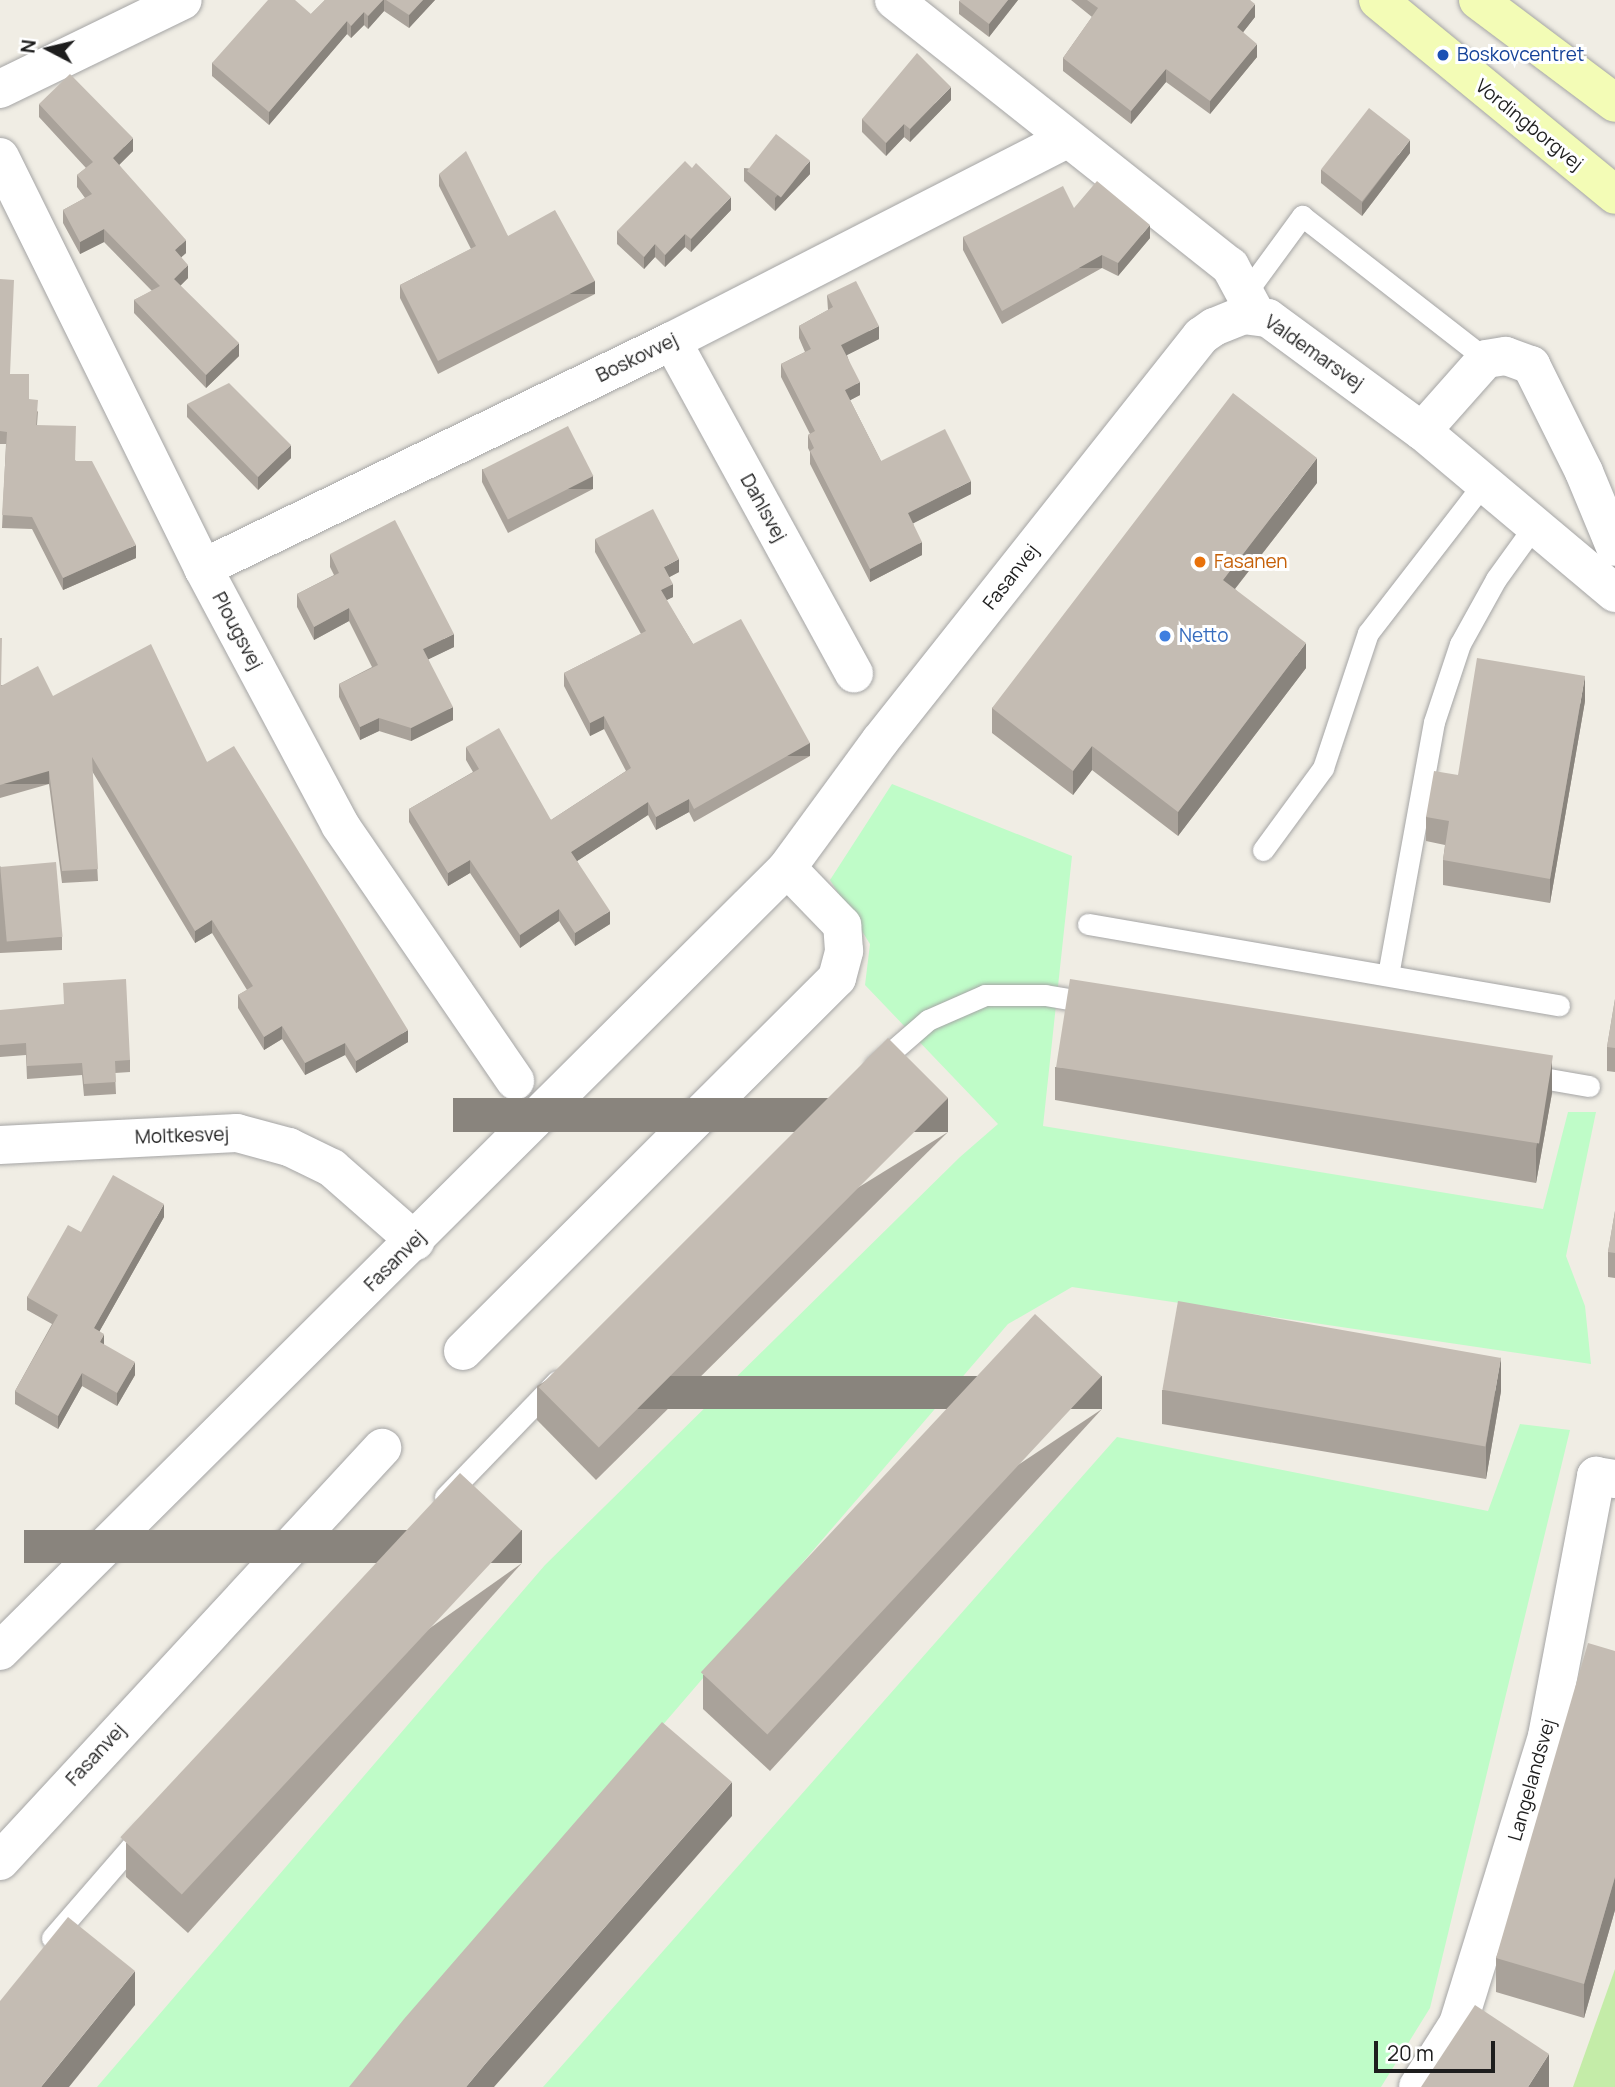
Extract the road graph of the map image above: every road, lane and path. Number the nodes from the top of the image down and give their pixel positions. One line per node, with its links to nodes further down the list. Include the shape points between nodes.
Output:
1 (183, 0): 5 (street)
2 (894, 0): 7 (street)
3 (1378, 0): 9 (main road, Vordingborgvej)
4 (1478, 0): 6 (main road)
5 (0, 89)
6 (1615, 103)
7 (1068, 139): 10 (street, via 1230,266); 11 (street, Boskovvej)
8 (0, 158): 17 (street, Plougsvej)
9 (1615, 195)
10 (1251, 304): 12 (lane, via 1302,216); 13 (street, Valdemarsvej); 21 (street, Fasanvej, via 1201,336 880,741)
11 (672, 341): 17 (street, Boskovvej); 19 (street, Dahlsvej)
12 (1486, 359): 13 (street); 16 (street, via 1507,356 1531,365)
13 (1422, 431): 14 (street, Valdemarsvej)
14 (1483, 482): 15 (street, Valdemarsvej); 20 (lane, via 1368,633 1323,768)
15 (1535, 525): 18 (street, Valdemarsvej); 23 (lane, via 1496,579 1460,644 1434,722)
16 (1615, 547)
17 (203, 568): 28 (street, Plougsvej, via 341,825)
18 (1615, 593)
19 (854, 674)
20 (1263, 850)
21 (787, 869): 31 (street, Fasanvej); 32 (street, via 842,925 844,951 837,978)
22 (1088, 924): 23 (lane)
23 (1388, 975): 24 (lane)
24 (1559, 1005)
25 (1114, 1006): 27 (lane, via 1045,995 985,995 928,1020)
26 (1508, 1072): 29 (lane)
27 (863, 1078)
28 (515, 1081)
29 (1588, 1086)
30 (0, 1145): 31 (street, Moltkesvej, via 237,1133 289,1147 332,1168)
31 (415, 1241): 37 (street, Fasanvej)
32 (463, 1351)
33 (571, 1367): 36 (lane)
34 (382, 1448): 39 (street, Fasanvej)
35 (1615, 1479): 41 (street, Langelandsvej, via 1597,1476 1548,1736 1458,2024)
36 (429, 1515)
37 (0, 1651)
38 (155, 1820): 40 (lane)
39 (4, 1849)
40 (41, 1952)
41 (1418, 2087)

